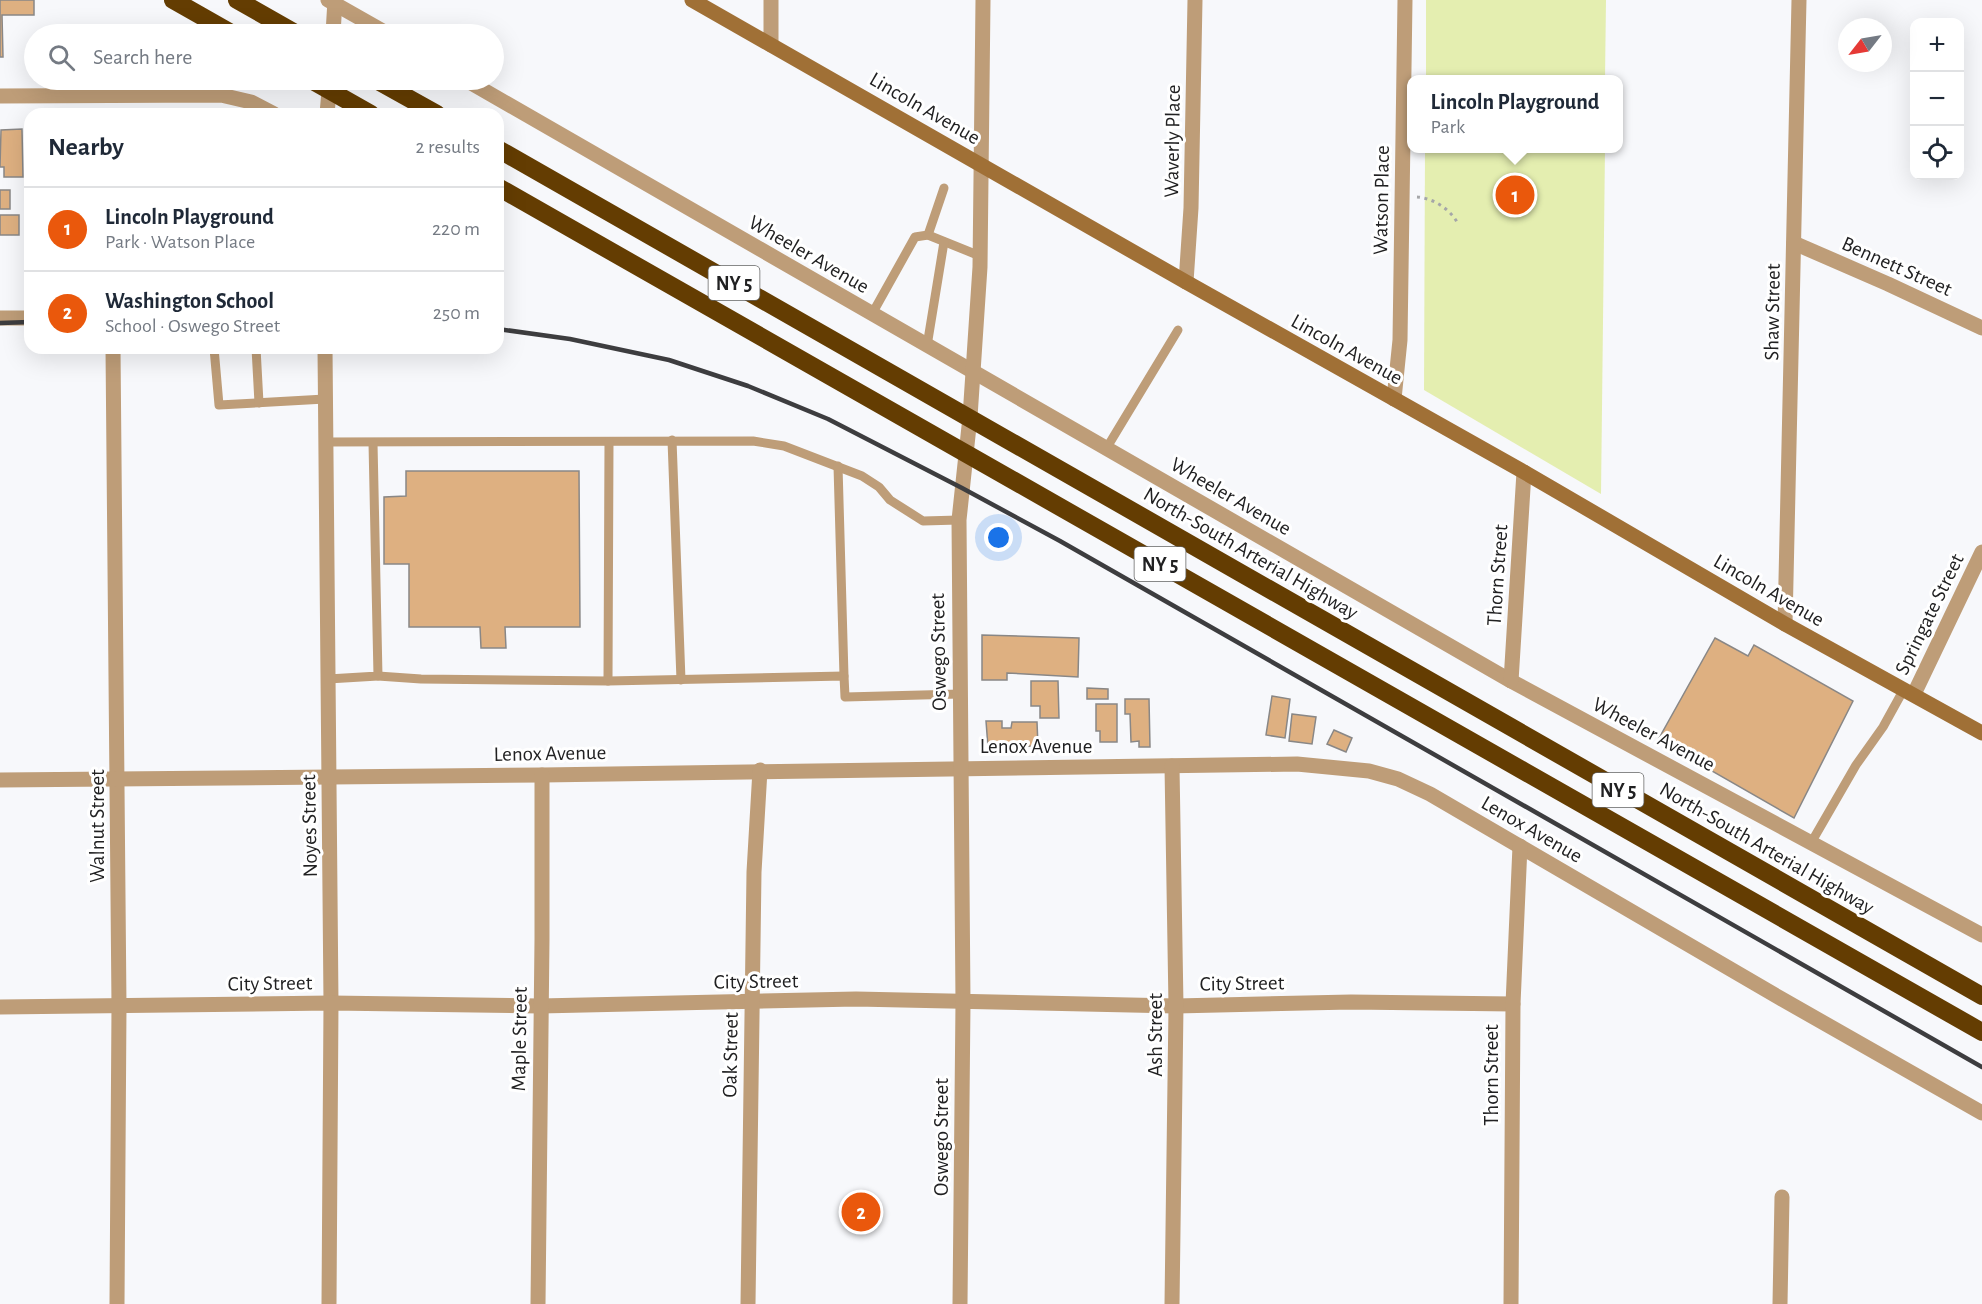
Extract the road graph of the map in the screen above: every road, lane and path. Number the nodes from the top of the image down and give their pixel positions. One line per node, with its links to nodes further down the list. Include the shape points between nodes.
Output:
1 (173, 0): 10 (highway)
2 (237, 0): 11 (highway)
3 (692, 0): 14 (street, Lincoln Avenue)
4 (771, 0): 14 (street)
5 (983, 0): 25 (street, Oswego Street)
6 (1195, 0): 34 (street, Waverly Place)
7 (1405, 0): 28 (street, Watson Place)
8 (1799, 0): 32 (street, Shaw Street)
9 (332, 1): 12 (street); 13 (street)
10 (215, 24)
11 (279, 24)
12 (333, 24)
13 (371, 24)
14 (771, 45): 25 (street, Lincoln Avenue)
15 (329, 90): 21 (street)
16 (336, 90): 22 (highway)
17 (394, 90): 23 (highway)
18 (483, 90): 35 (street, Wheeler Avenue)
19 (0, 96): 20 (street, via 221,94)
20 (262, 108)
21 (327, 108)
22 (362, 108)
23 (426, 108)
24 (504, 152): 49 (highway, North-South Arterial Highway / NY 5)
25 (981, 165): 33 (street, Oswego Street); 34 (street, Lincoln Avenue)
26 (944, 188): 30 (lane)
27 (504, 189): 55 (highway, NY 5)
28 (1402, 197): 29 (path, via 1430,198); 47 (street, Watson Place, via 1400,340)
29 (1457, 222)
30 (928, 235): 31 (lane); 35 (lane, via 915,237)
31 (944, 242): 33 (lane); 40 (lane)
32 (1794, 243): 38 (street, Bennett Street); 60 (street, Shaw Street)
33 (980, 256): 45 (street, Oswego Street)
34 (1186, 282): 47 (street, Lincoln Avenue)
35 (872, 314): 40 (street, Wheeler Avenue)
36 (0, 318): 37 (street)
37 (24, 318)
38 (1982, 328)
39 (1178, 330): 54 (lane)
40 (927, 346): 45 (street, Wheeler Avenue)
41 (113, 354): 75 (street, Walnut Street)
42 (215, 354): 48 (lane, via 219,405)
43 (256, 354): 48 (lane)
44 (325, 354): 46 (street, Noyes Street)
45 (973, 372): 49 (street, Oswego Street); 54 (street, Wheeler Avenue)
46 (325, 399): 48 (lane); 51 (street, Noyes Street)
47 (1394, 399): 57 (street, Lincoln Avenue)
48 (259, 403)
49 (970, 417): 55 (street, Oswego Street); 80 (highway, North-South Arterial Highway / NY 5)
50 (672, 440): 52 (lane); 56 (lane, via 753,441 784,446); 64 (lane)
51 (326, 441): 53 (lane); 63 (street, Noyes Street)
52 (609, 442): 53 (lane); 65 (lane)
53 (374, 443): 61 (lane)
54 (1106, 449): 66 (street, Wheeler Avenue)
55 (966, 454): 58 (street, Oswego Street); 89 (highway, NY 5)
56 (837, 466): 58 (lane, via 862,476 923,521); 62 (lane)
57 (1524, 472): 60 (street, Lincoln Avenue); 66 (street, Thorn Street)
58 (959, 520): 68 (street, Oswego Street)
59 (1982, 552): 67 (street, Springate Street)
60 (1785, 624): 67 (street, Lincoln Avenue)
61 (378, 676): 63 (lane); 65 (lane, via 421,680)
62 (844, 676): 64 (lane); 68 (lane, via 845,697)
63 (328, 679): 74 (street, Noyes Street)
64 (681, 680): 65 (lane)
65 (608, 681)
66 (1511, 681): 77 (street, Wheeler Avenue)
67 (1909, 691): 69 (street, Lincoln Avenue); 77 (lane, via 1856,765)
68 (960, 694): 71 (street, Oswego Street)
69 (1982, 733)
70 (1172, 766): 71 (street, Lenox Avenue); 78 (street, Lenox Avenue, via 1297,764 1369,771 1430,794); 87 (street, Ash Street)
71 (961, 768): 72 (street, Lenox Avenue); 82 (street, Oswego Street)
72 (760, 770): 73 (street, Lenox Avenue); 81 (street, Oak Street)
73 (542, 775): 74 (street, Lenox Avenue); 86 (street, Maple Street)
74 (329, 776): 75 (street, Lenox Avenue); 83 (street, Noyes Street)
75 (118, 779): 76 (street, Lenox Avenue); 85 (street, Walnut Street)
76 (0, 780)
77 (1811, 843): 79 (street, Wheeler Avenue)
78 (1520, 846): 84 (street, Thorn Street); 90 (street, Lenox Avenue)
79 (1982, 935)
80 (1982, 996)
81 (752, 1002): 82 (street, City Street); 86 (street, City Street); 95 (street, Oak Street)
82 (963, 1002): 87 (street, City Street); 96 (street, Oswego Street)
83 (331, 1003): 85 (street, City Street); 86 (street, City Street); 93 (street, Noyes Street)
84 (1513, 1004): 87 (street, City Street); 98 (street, Thorn Street)
85 (119, 1006): 88 (street, City Street); 92 (street, Walnut Street)
86 (540, 1006): 94 (street, Maple Street)
87 (1176, 1006): 97 (street, Ash Street)
88 (0, 1007)
89 (1982, 1032)
90 (1982, 1113)
91 (1782, 1197): 99 (street)
92 (117, 1304)
93 (329, 1304)
94 (537, 1304)
95 (748, 1304)
96 (960, 1304)
97 (1172, 1304)
98 (1511, 1304)
99 (1780, 1304)

